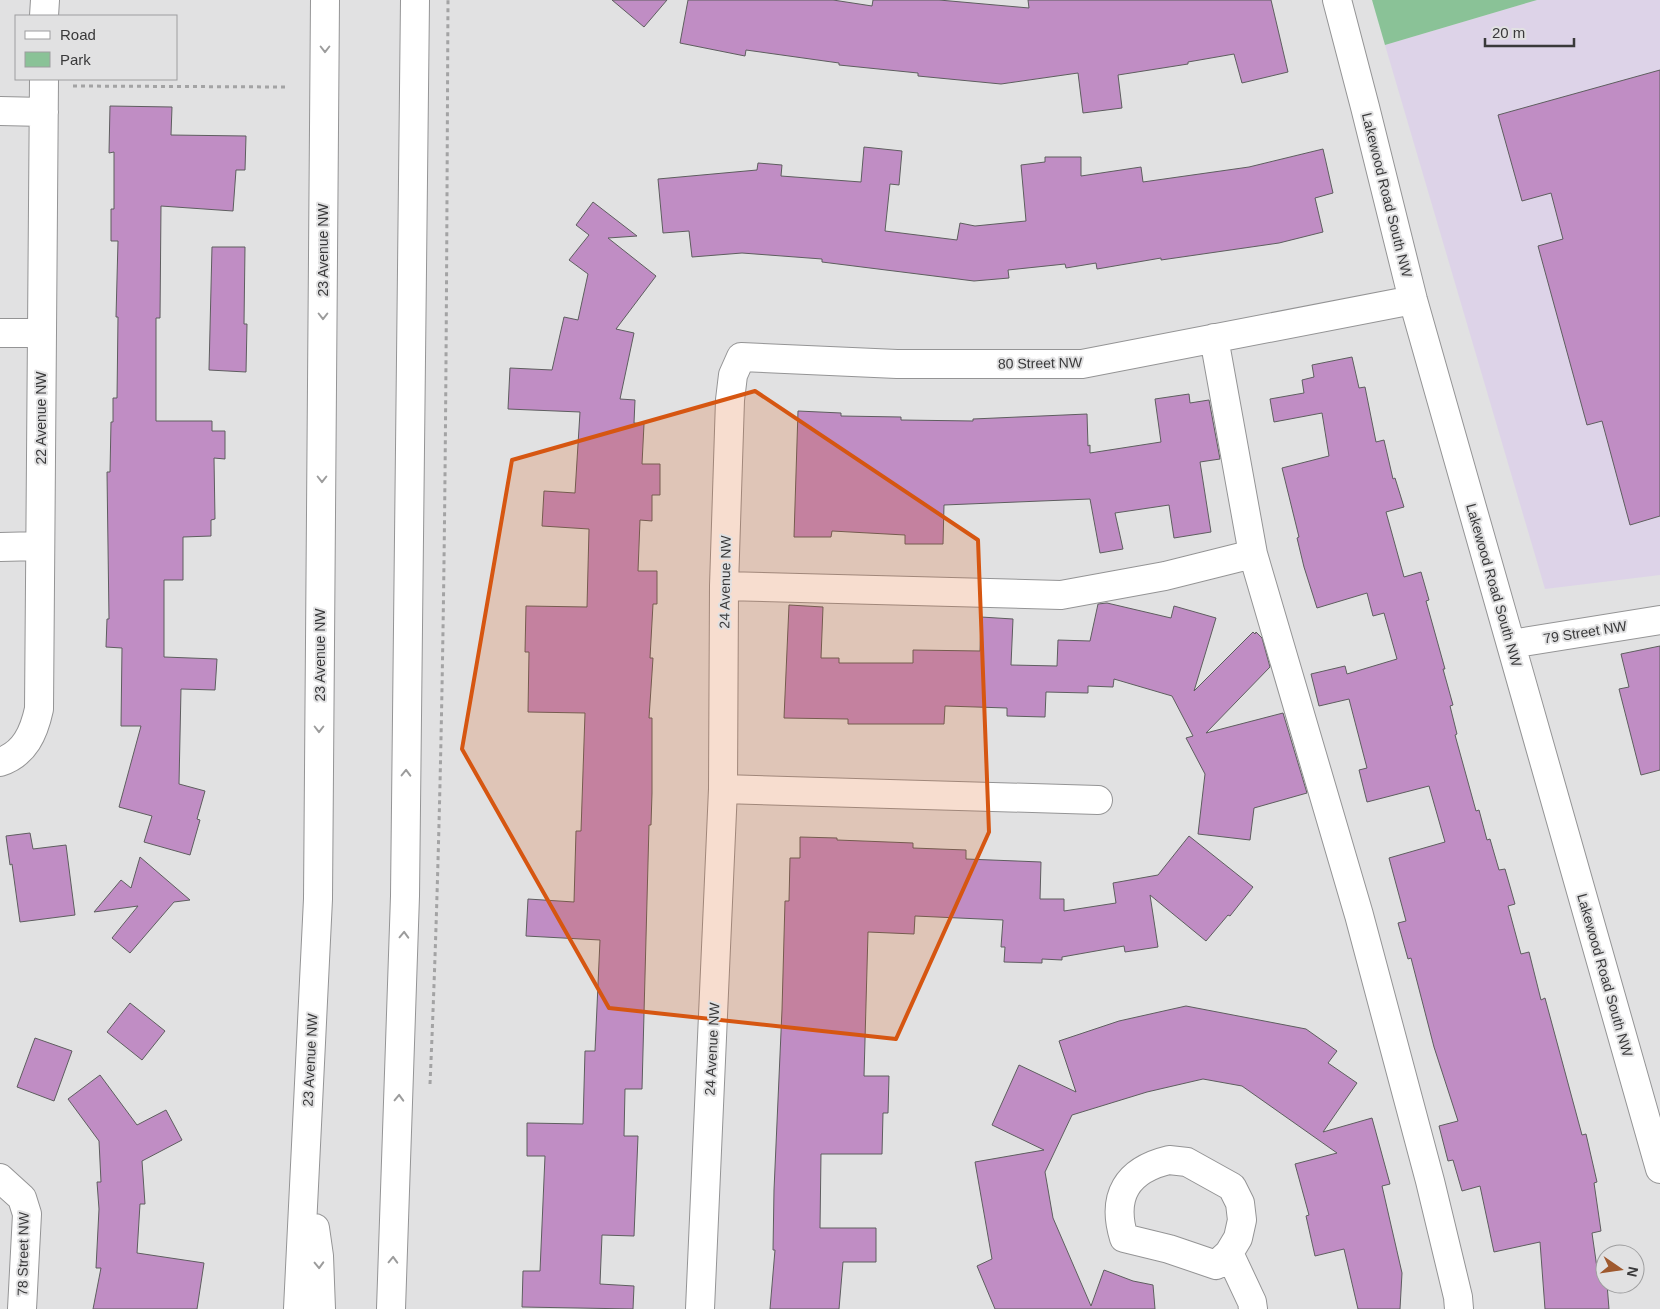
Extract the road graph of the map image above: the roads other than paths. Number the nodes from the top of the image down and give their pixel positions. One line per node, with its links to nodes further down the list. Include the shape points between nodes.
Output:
1 (45, 0): 5 (street)
2 (326, 0): 23 (street, 23 Avenue NW, one-way to 23, via 318,899)
3 (415, 0): 30 (street, one-way to 3, via 405,896)
4 (1337, 0): 9 (street, Lakewood Road South NW)
5 (44, 15)
6 (55, 83): 8 (street, 22 Avenue NW)
7 (0, 111): 8 (street)
8 (44, 112): 11 (street, 22 Avenue NW)
9 (1413, 300): 12 (street, 80 Street NW); 19 (street, Lakewood Road South NW)
10 (0, 333): 11 (street)
11 (42, 333): 14 (street, 22 Avenue NW)
12 (1214, 338): 13 (street, 80 Street NW, via 1082,364 897,364 740,357); 16 (street)
13 (733, 375): 17 (street, 24 Avenue NW)
14 (40, 546): 15 (street); 20 (street, 22 Avenue NW, via 39,709 28,741)
15 (0, 547)
16 (1253, 554): 17 (street, via 1165,576 1061,595); 33 (street, via 1359,915 1430,1181)
17 (724, 586): 21 (street, 24 Avenue NW)
18 (1660, 620): 19 (street, 79 Street NW)
19 (1511, 644): 24 (street, Lakewood Road South NW)
20 (10, 756)
21 (723, 789): 22 (street); 31 (street, 24 Avenue NW)
22 (1098, 800)
23 (305, 1147): 28 (street, 23 Avenue NW); 29 (street, one-way to 29, via 319,1256)
24 (1660, 1169)
25 (0, 1178): 27 (street, 78 Street NW, via 22,1198 26,1214)
26 (1229, 1253): 26 (street, via 1216,1265 1124,1238 1119,1221 1120,1203 1126,1187 1152,1164 1170,1160 1187,1162 1232,1187 1240,1203 1242,1220 1238,1238); 32 (street)
27 (22, 1309)
28 (298, 1309)
29 (321, 1309)
30 (391, 1309)
31 (700, 1309)
32 (1254, 1309)
33 (1459, 1309)

